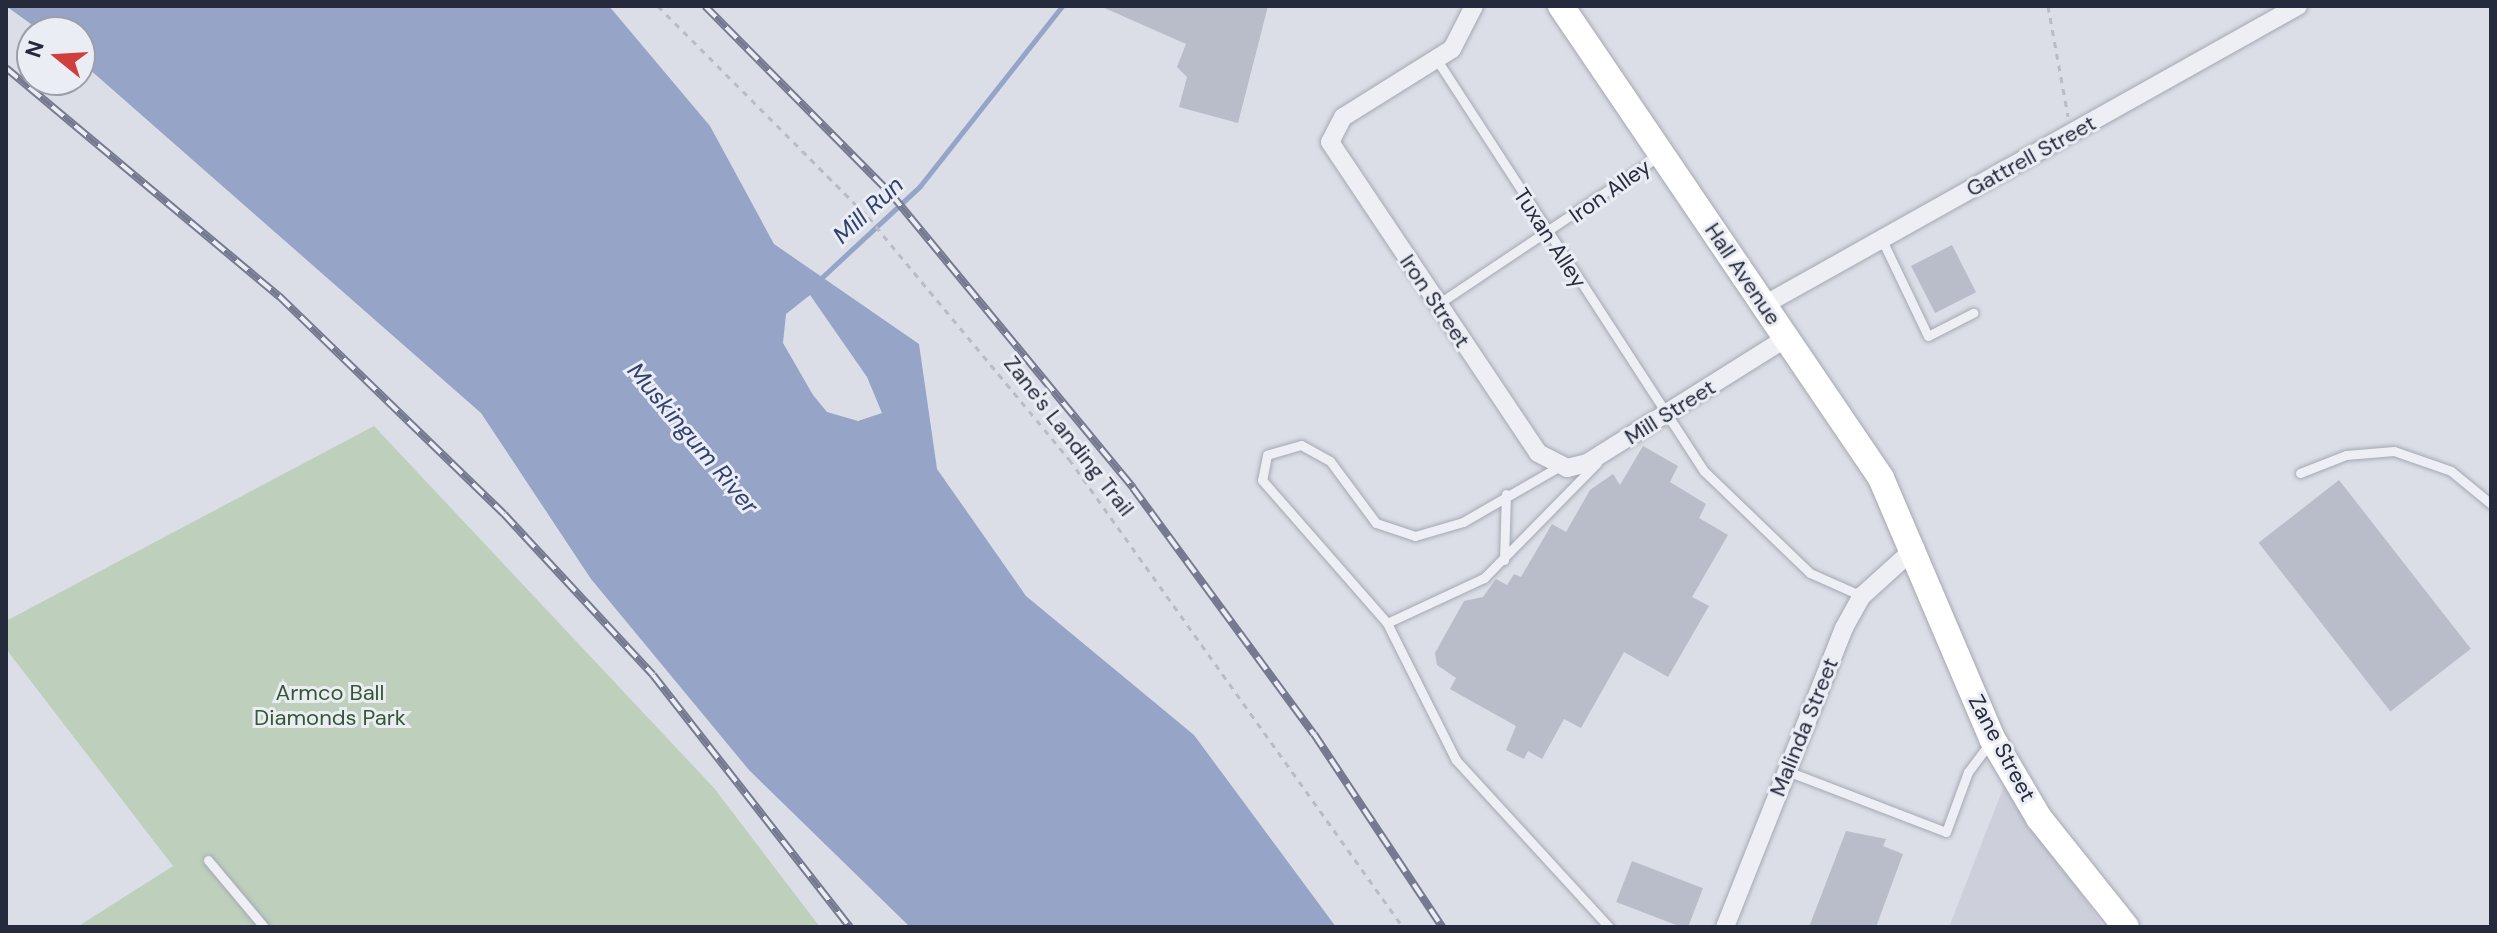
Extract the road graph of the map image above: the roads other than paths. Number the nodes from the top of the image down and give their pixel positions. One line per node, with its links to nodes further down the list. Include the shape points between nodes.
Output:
1 (1474, 6): 4 (street, via 1460,38)
2 (1561, 6): 5 (main road, Hall Avenue)
3 (2298, 6): 7 (street, Gattrell Street)
4 (1437, 60): 6 (lane, Tuxan Alley); 8 (street, Iron Street, via 1343,117 1331,135 1333,151)
5 (1662, 154): 6 (lane, Iron Alley); 9 (main road, Hall Avenue)
6 (1546, 233): 8 (lane, Iron Alley); 12 (lane, Tuxan Alley)
7 (1882, 240): 9 (street, Gattrell Street); 10 (lane, via 1928,336)
8 (1438, 304): 14 (street, Iron Street)
9 (1764, 305): 11 (main road, Hall Avenue)
10 (1973, 313)
11 (1786, 338): 12 (street, Mill Street); 18 (main road, Hall Avenue, via 1881,478)
12 (1666, 415): 13 (street, Mill Street); 20 (lane, Tuxan Alley, via 1744,514 1810,573)
13 (1607, 452): 14 (street, Mill Street); 19 (lane)
14 (1555, 464): 16 (lane)
15 (2300, 473): 17 (lane, via 2346,455 2394,451 2435,463)
16 (1506, 494): 19 (lane); 21 (lane, via 1449,529 1400,536 1365,513 1316,451 1287,444 1267,455 1267,493)
17 (2491, 504)
18 (1915, 548): 20 (street, Malinda Street); 22 (main road, Zane Street)
19 (1504, 560): 21 (lane, via 1465,589)
20 (1862, 596): 23 (street, Malinda Street)
21 (1387, 623): 26 (lane, via 1456,760)
22 (1993, 740): 23 (lane, via 1968,772 1946,832); 28 (main road, Zane Street, via 2039,818)
23 (1787, 771): 27 (street, Malinda Street)
24 (208, 860): 25 (lane)
25 (264, 927)
26 (1609, 927)
27 (1725, 927)
28 (2126, 927)

